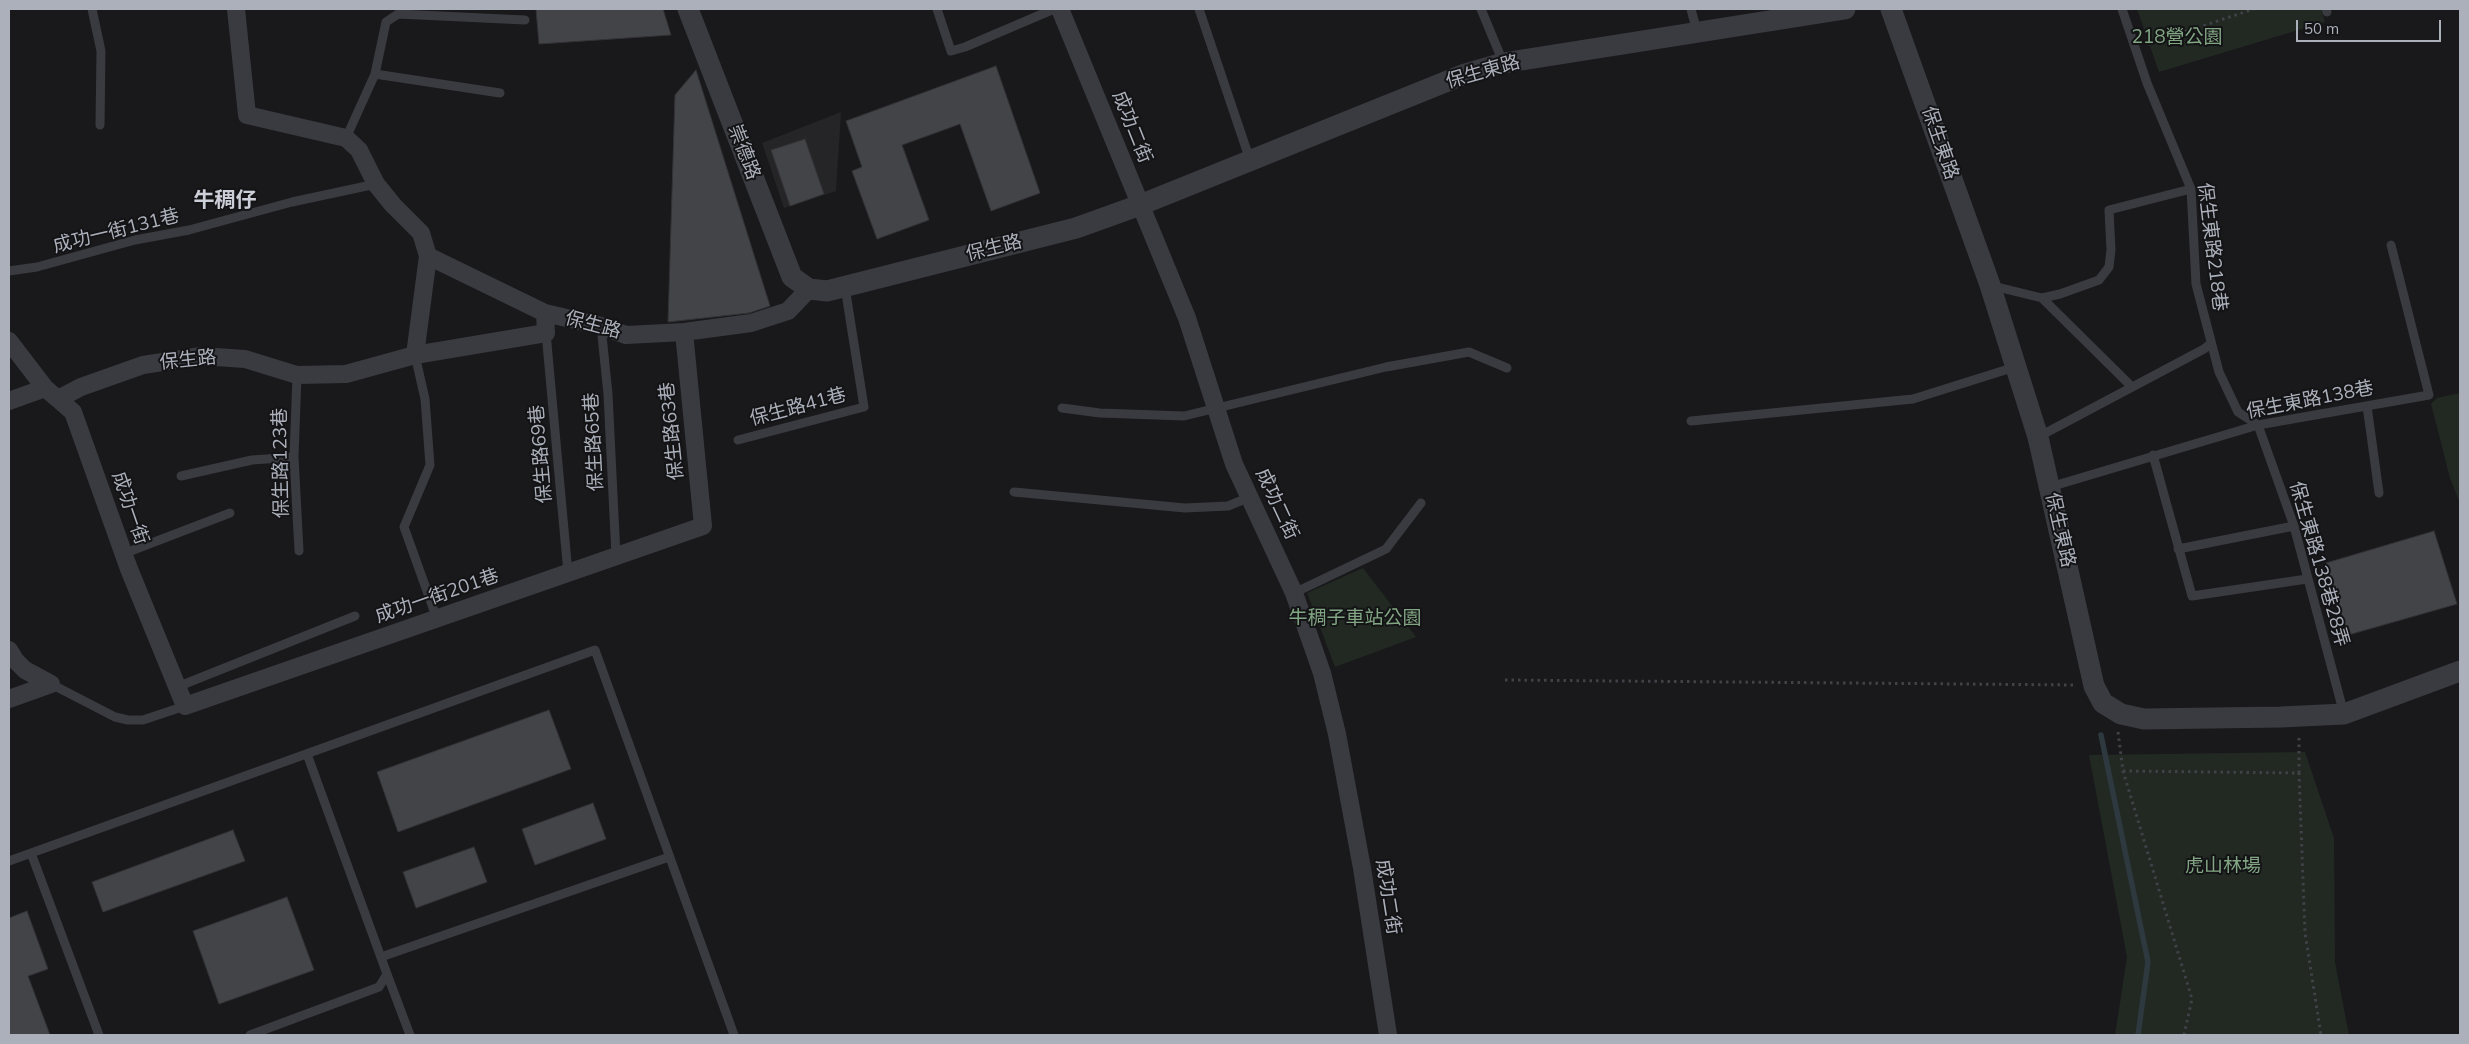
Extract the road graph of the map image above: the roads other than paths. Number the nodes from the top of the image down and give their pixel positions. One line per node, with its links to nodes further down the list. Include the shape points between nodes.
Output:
1 (92, 9): 18 (lane, via 101,51)
2 (236, 9): 19 (street, via 247,115)
3 (688, 9): 29 (street, 崇德路, via 792,277)
4 (937, 9): 5 (lane, via 951,51)
5 (1054, 9)
6 (1060, 9): 23 (street, 成功二街)
7 (1199, 9): 20 (lane)
8 (1481, 9): 15 (lane)
9 (1691, 9): 14 (lane)
10 (1845, 9): 14 (street, 保生東路)
11 (1892, 9): 27 (street, 保生東路)
12 (2122, 9): 22 (lane, 保生東路218巷, via 2147,83)
13 (525, 20): 16 (lane, via 398,14 386,22)
14 (1697, 32): 15 (street, 保生東路)
15 (1503, 63): 20 (street, 保生東路, via 1465,74)
16 (375, 74): 17 (lane); 19 (lane)
17 (500, 93)
18 (100, 125)
19 (346, 138): 21 (street, via 359,150)
20 (1250, 160): 23 (street, 保生東路)
21 (376, 184): 25 (street, via 421,233); 26 (lane, 成功一街131巷, via 135,240 37,267)
22 (2192, 189): 30 (lane, via 2109,210 2109,268 2098,280); 36 (lane, 保生東路218巷, via 2196,284)
23 (1140, 205): 28 (street, 保生路, via 1076,228); 46 (street, 成功二街, via 1187,318)
24 (2390, 245): 44 (lane, 保生東路138巷, via 2429,395)
25 (428, 256): 31 (street); 37 (street)
26 (9, 271)
27 (1990, 285): 30 (lane); 38 (street, 保生東路)
28 (845, 286): 29 (street, 保生路, via 827,291); 50 (lane, 保生路41巷, via 864,407)
29 (809, 289): 33 (street, 保生路, via 788,311 750,323)
30 (2042, 298): 41 (lane)
31 (545, 313): 32 (street, 保生路); 34 (street, 保生路)
32 (601, 326): 33 (street, 保生路, via 626,336); 65 (lane, 保生路65巷, via 608,394)
33 (684, 332): 60 (street, 保生路63巷)
34 (546, 333): 37 (street, 保生路); 66 (lane, 保生路69巷)
35 (9, 341): 42 (street, 成功一街)
36 (2210, 344): 41 (lane); 48 (lane, 保生東路218巷, via 2238,412)
37 (415, 355): 40 (street, 保生路, via 346,374); 70 (lane, via 425,399 430,465 404,527)
38 (2015, 367): 47 (lane, via 1913,399); 49 (street, 保生東路)
39 (1507, 368): 46 (lane, via 1469,352 1386,367)
40 (297, 375): 42 (street, 保生路, via 245,359 201,356 143,365); 52 (lane, 保生路123巷)
41 (2132, 387): 49 (lane)
42 (51, 393): 43 (street, 保生路); 64 (street, 成功一街, via 73,412)
43 (9, 401)
44 (2368, 406): 48 (lane, 保生東路138巷); 56 (lane)
45 (1062, 408): 46 (lane, via 1100,414 1184,416)
46 (1217, 409): 57 (street, 成功二街, via 1234,464)
47 (1691, 421)
48 (2258, 425): 51 (lane, 保生東路138巷); 61 (lane, 保生東路138巷28弄)
49 (2038, 437): 54 (street, 保生東路)
50 (738, 440)
51 (2153, 455): 54 (lane, 保生東路138巷); 62 (lane)
52 (294, 457): 53 (lane, via 252,460); 63 (lane, 保生路123巷)
53 (181, 476)
54 (2050, 486): 77 (street, 保生東路, via 2094,686 2103,703 2121,714 2144,718)
55 (1014, 492): 57 (lane, via 1185,508 1228,506)
56 (2380, 493)
57 (1250, 497): 68 (street, 成功二街)
58 (1421, 503): 68 (lane, via 1386,549)
59 (230, 513): 64 (lane)
60 (703, 526): 65 (street, 成功一街201巷)
61 (2294, 526): 62 (lane); 67 (lane, 保生東路138巷28弄)
62 (2178, 549): 67 (lane, via 2192,596)
63 (299, 551)
64 (123, 554): 74 (street, 成功一街)
65 (616, 556): 66 (street, 成功一街201巷)
66 (568, 573): 70 (street, 成功一街201巷)
67 (2307, 579): 77 (lane, 保生東路138巷28弄)
68 (1294, 593): 88 (street, 成功二街, via 1322,673 1337,734)
69 (355, 616): 74 (lane)
70 (437, 619): 76 (street, 成功一街201巷)
71 (9, 650): 73 (street, via 25,670)
72 (2460, 671): 77 (street, 保生東路)
73 (51, 684): 75 (street); 76 (lane, via 115,717 128,720 143,720)
74 (177, 687): 76 (street, 成功一街)
75 (9, 699)
76 (185, 706)
77 (2344, 714)
78 (307, 754): 79 (lane); 80 (lane, via 595,650); 82 (lane)
79 (31, 853): 81 (lane); 84 (lane)
80 (669, 857): 82 (lane); 87 (lane)
81 (9, 861)
82 (381, 956): 83 (lane)
83 (387, 974): 85 (lane, via 379,987); 86 (lane)
84 (99, 1035)
85 (250, 1035)
86 (410, 1035)
87 (734, 1035)
88 (1388, 1035)

